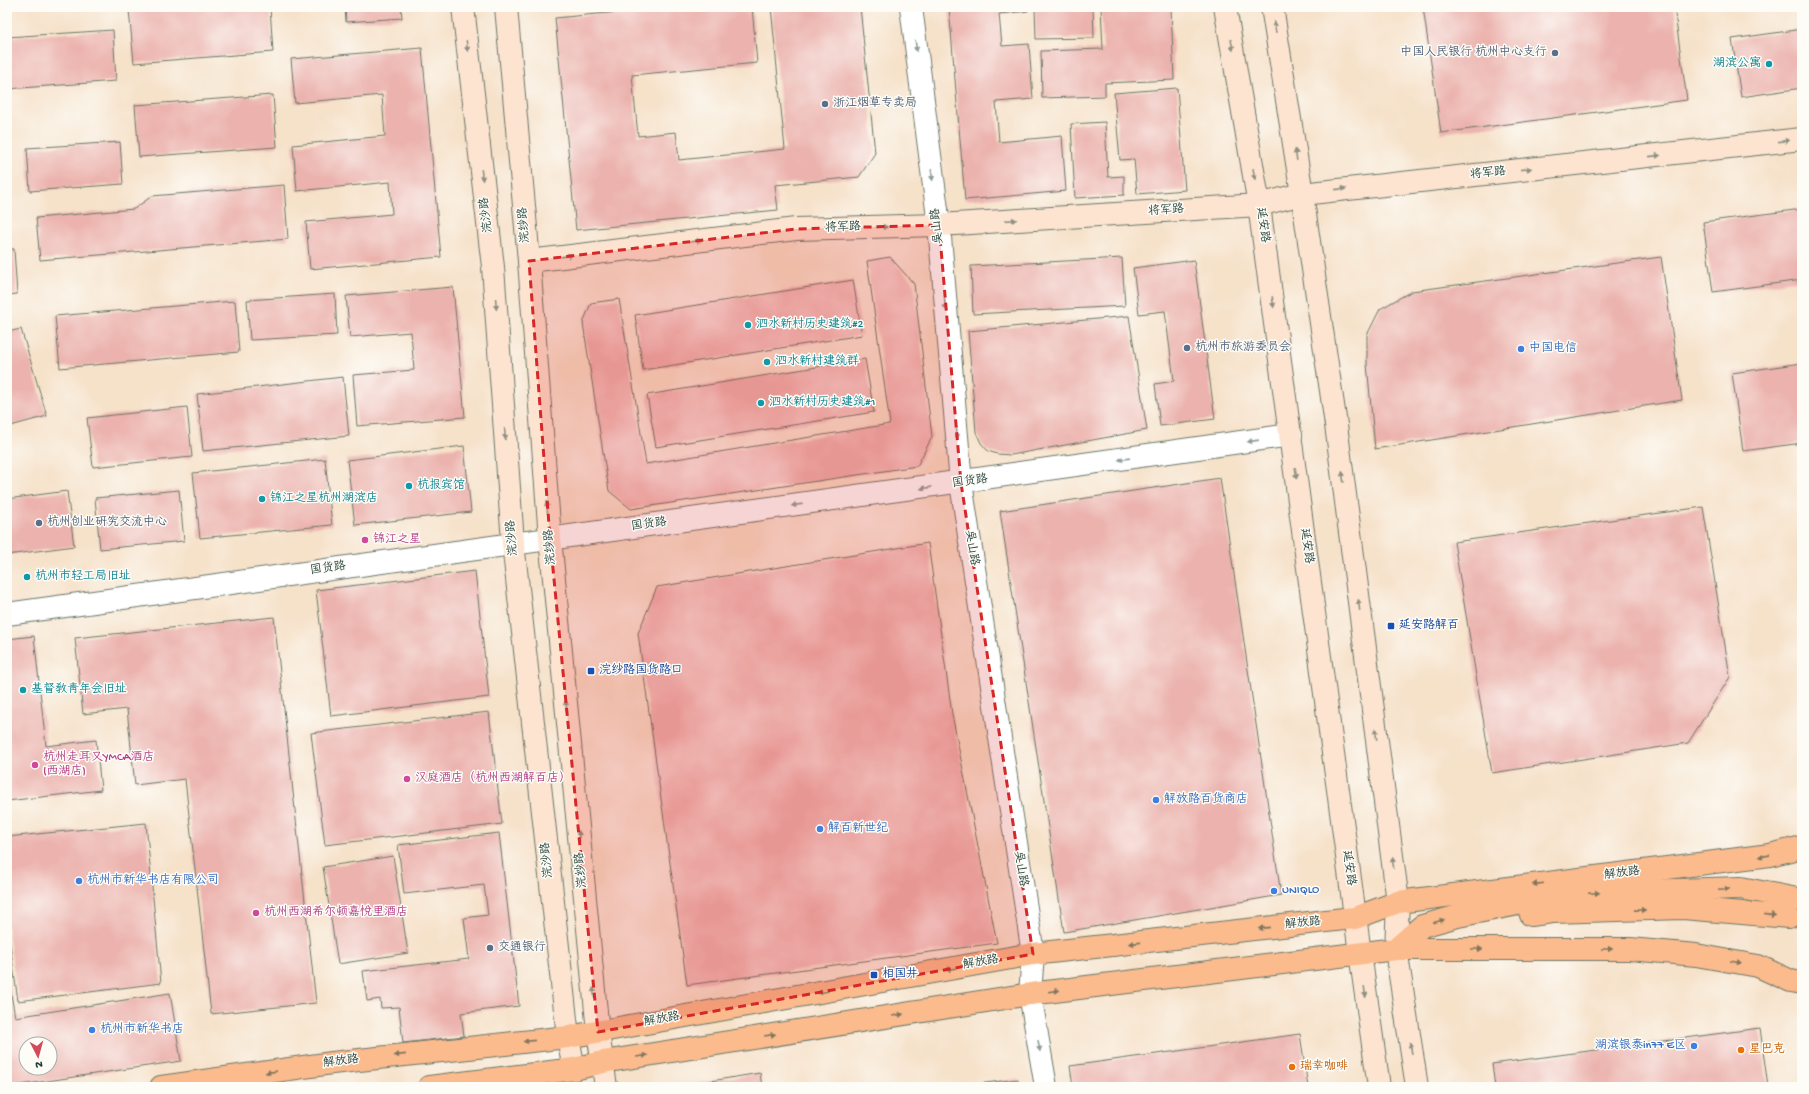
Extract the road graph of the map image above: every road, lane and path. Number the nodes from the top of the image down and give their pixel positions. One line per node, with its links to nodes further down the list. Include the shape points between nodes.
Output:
1 (463, 7): 14 (main road, 浣沙路, one-way to 14, via 493,267)
2 (506, 7): 10 (main road, 浣纱路)
3 (911, 7): 9 (street, 吴山路, one-way to 9)
4 (1225, 7): 8 (main road, 延安路, one-way to 8)
5 (1272, 7): 7 (main road, one-way to 5)
6 (1802, 139): 7 (main road, 将军路, one-way to 6)
7 (1302, 194): 8 (main road, 将军路); 18 (main road, one-way to 7, via 1336,425)
8 (1259, 205): 9 (main road, 将军路, one-way to 8); 11 (main road, 延安路, one-way to 11)
9 (938, 225): 10 (main road, 将军路, one-way to 9, via 796,229); 12 (street, 吴山路, one-way to 12)
10 (529, 261): 13 (main road, 浣纱路, one-way to 10)
11 (1291, 435): 12 (street, 国货路, one-way to 12); 20 (main road, 延安路, one-way to 20)
12 (961, 483): 13 (street, 国货路, one-way to 13); 23 (street, 吴山路)
13 (550, 538): 14 (street, 国货路); 26 (main road, 浣纱路, one-way to 13)
14 (513, 543): 15 (street, 国货路); 27 (main road, 浣沙路)
15 (7, 614)
16 (1802, 847): 18 (main road, 解放路, one-way to 18, via 1770,855)
17 (1802, 900): 21 (main road, one-way to 17, via 1422,926 1458,916 1573,893 1741,888)
18 (1398, 902): 20 (main road, 解放路); 21 (main road)
19 (1789, 917): 21 (main road, one-way to 19, via 1468,927 1552,912 1683,908)
20 (1355, 918): 22 (main road, 延安路); 23 (main road, 解放路, one-way to 23)
21 (1396, 950): 22 (main road); 24 (main road, one-way to 24, via 1630,949 1696,955 1758,966 1792,981); 35 (main road, one-way to 21)
22 (1360, 953): 25 (main road, one-way to 22); 34 (main road, 延安路, one-way to 34)
23 (1033, 954): 25 (street, 吴山路); 26 (main road, 解放路, one-way to 26)
24 (1802, 982)
25 (1030, 994): 28 (main road, one-way to 25); 33 (street, 吴山路, one-way to 33)
26 (598, 1032): 27 (main road, 解放路); 28 (main road, 浣纱路)
27 (568, 1036): 29 (main road, 浣沙路); 30 (main road, 解放路, one-way to 30, via 332,1063)
28 (603, 1062): 29 (main road); 32 (main road, 浣纱路)
29 (574, 1069): 31 (main road)
30 (161, 1087)
31 (429, 1087)
32 (606, 1087)
33 (1046, 1087)
34 (1379, 1087)
35 (1417, 1087)

